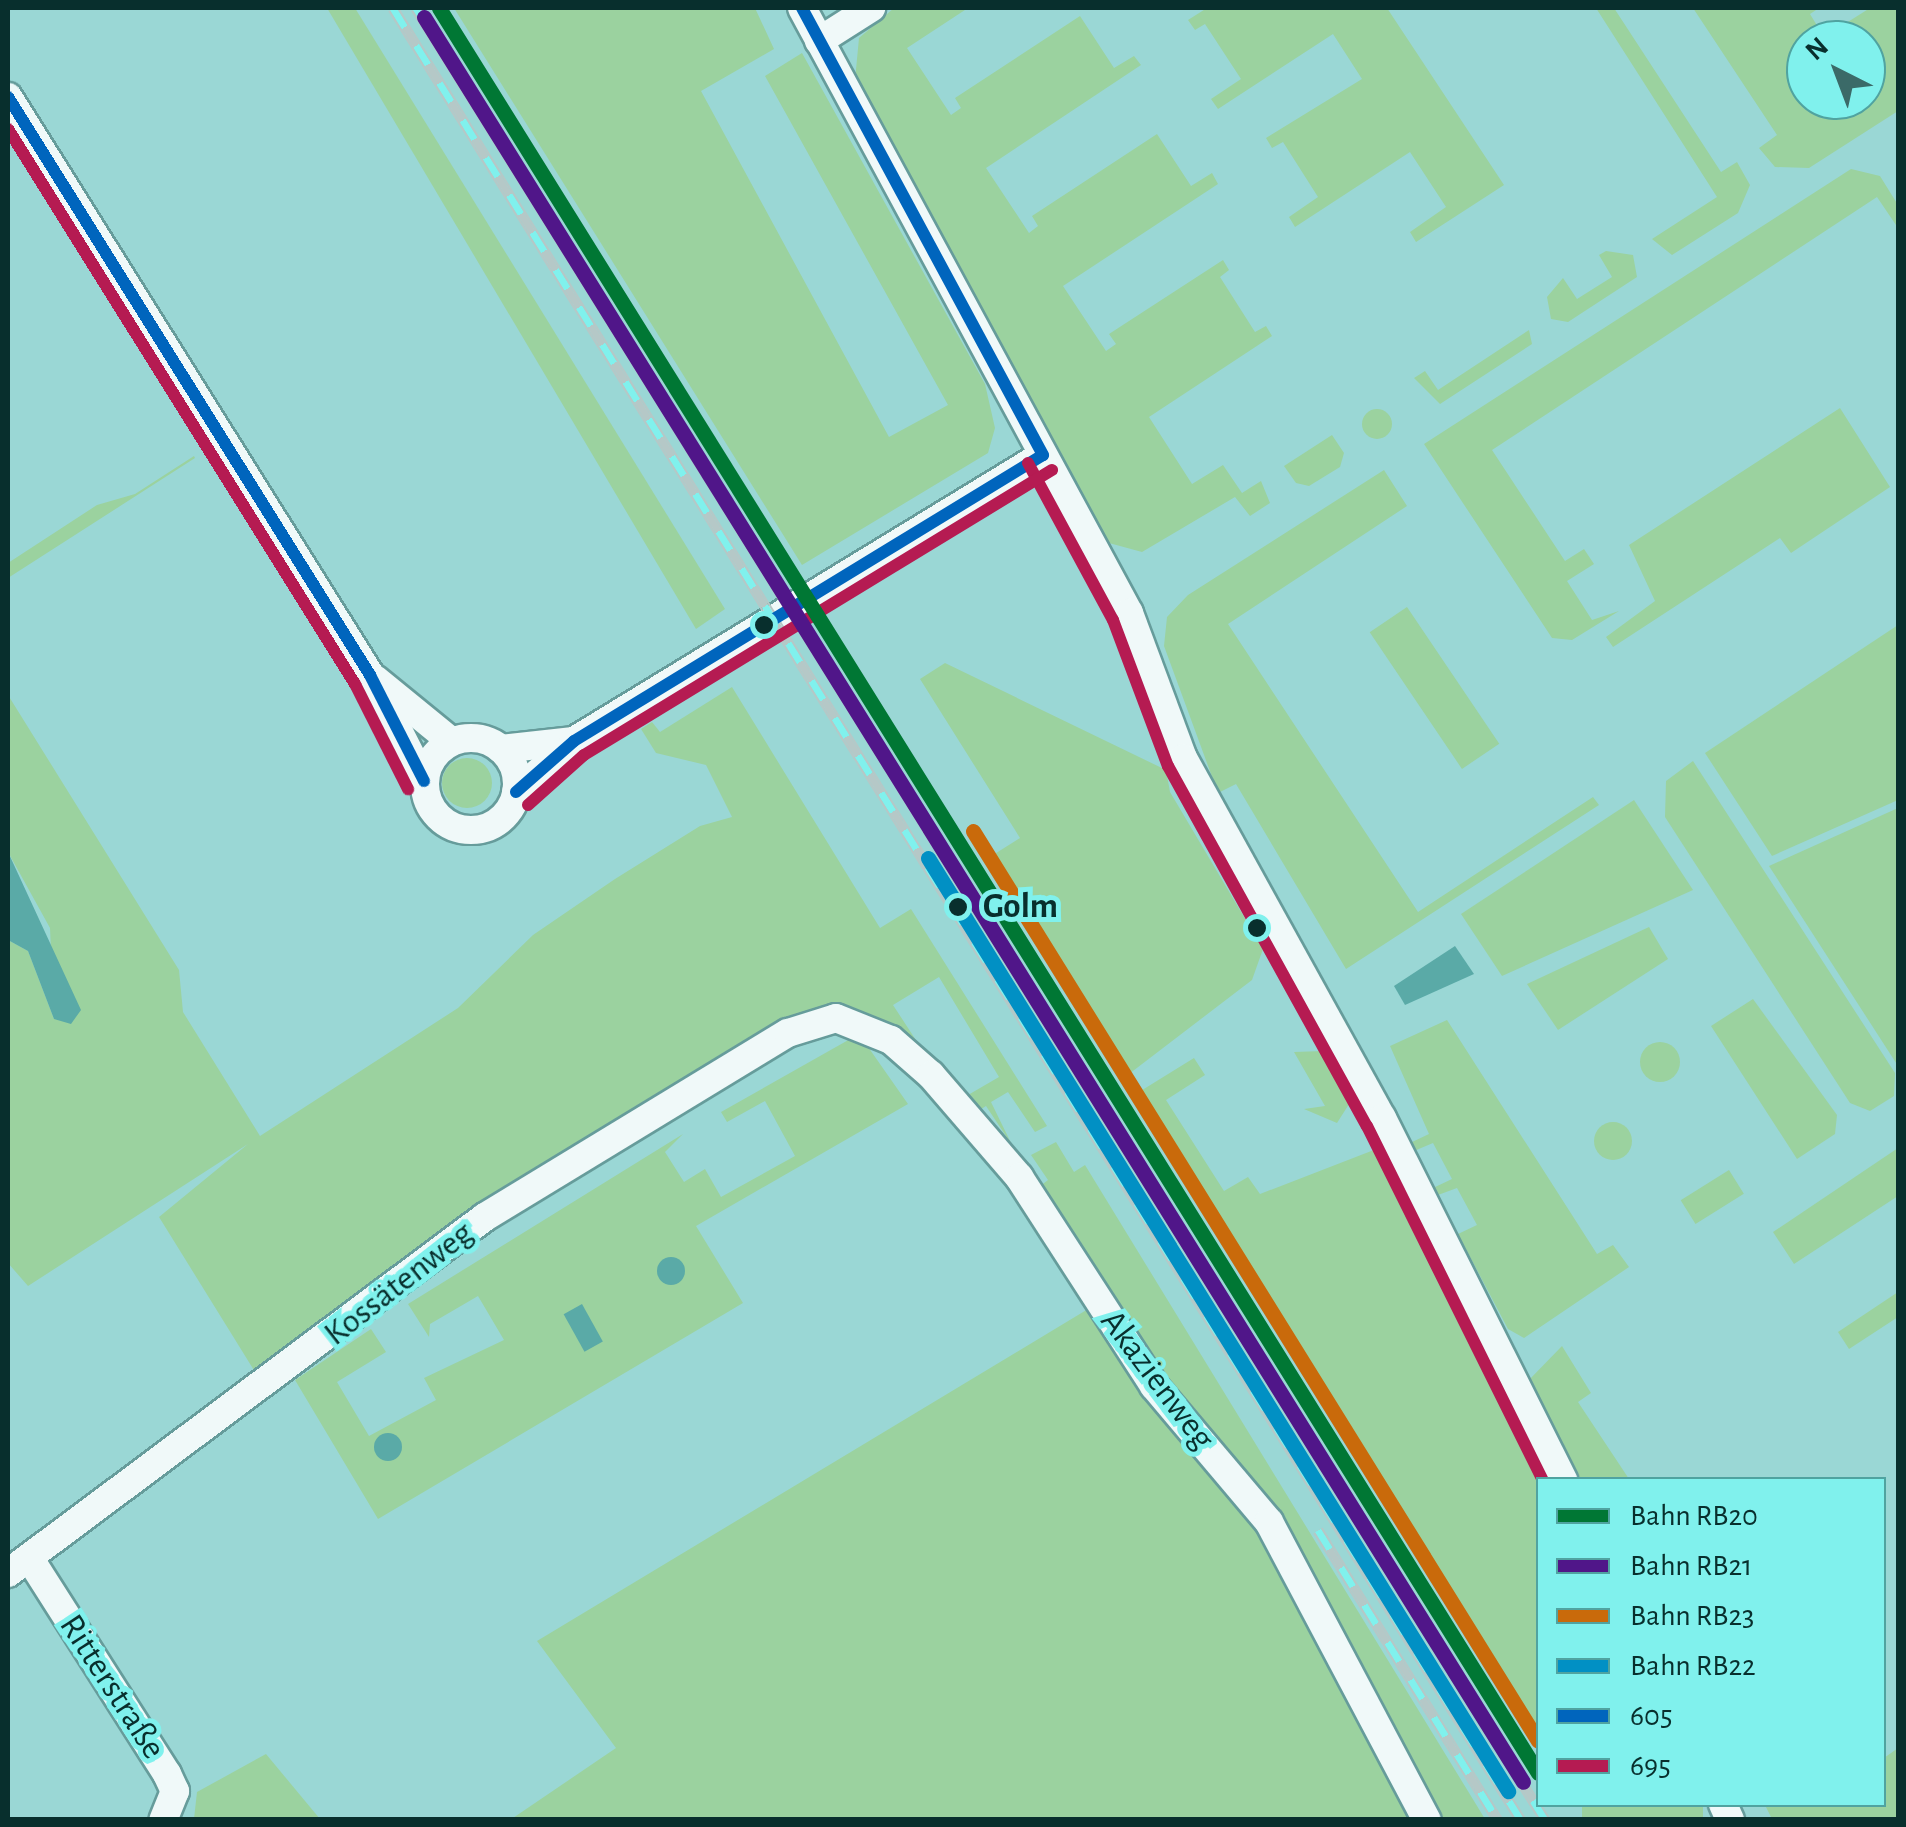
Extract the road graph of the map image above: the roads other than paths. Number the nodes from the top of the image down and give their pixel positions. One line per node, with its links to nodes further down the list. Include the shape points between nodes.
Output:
1 (802, 8): 3 (street)
2 (871, 8): 3 (street)
3 (819, 41): 5 (street)
4 (8, 97): 6 (street)
5 (1043, 454): 7 (street); 13 (street, via 1129,613 1183,758 1382,1118)
6 (370, 675): 8 (street); 10 (street)
7 (574, 741): 9 (street); 11 (street)
8 (452, 742): 9 (street, via 478,738); 10 (street, via 432,758)
9 (501, 750): 11 (street)
10 (424, 782): 11 (street, via 430,808 462,830 497,822)
11 (516, 792)
12 (810, 1023): 14 (street, Kossätenweg, via 498,1208); 16 (street, Akazienweg, via 836,1018 890,1040 1008,1163 1154,1386 1269,1522)
13 (1562, 1477)
14 (19, 1566): 15 (street, Ritterstraße, via 167,1774 175,1791)
15 (163, 1820)
16 (1428, 1820)

